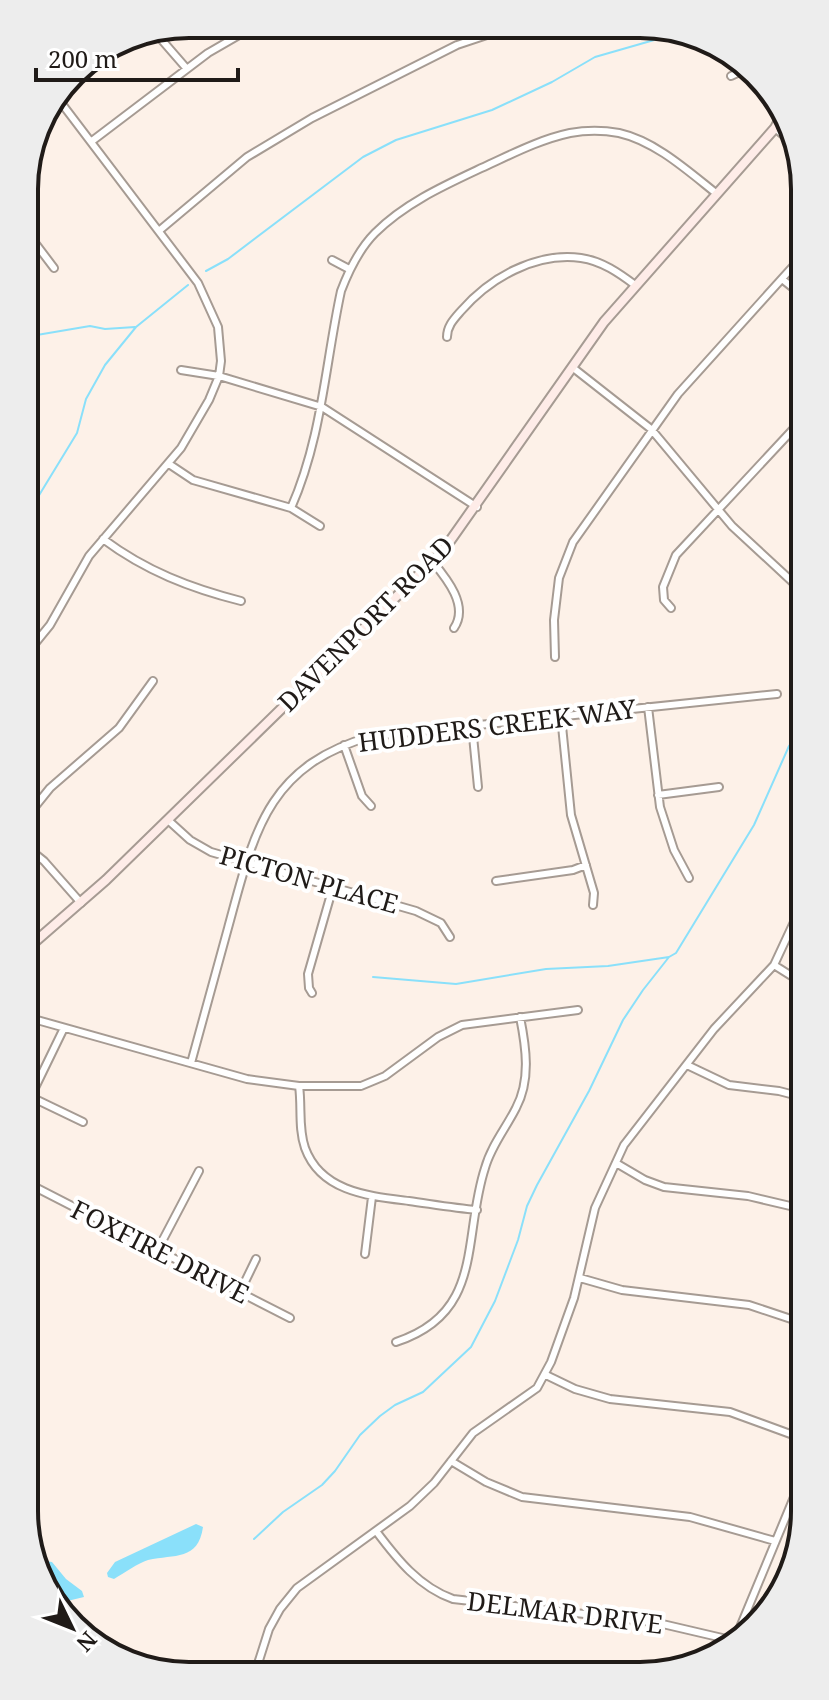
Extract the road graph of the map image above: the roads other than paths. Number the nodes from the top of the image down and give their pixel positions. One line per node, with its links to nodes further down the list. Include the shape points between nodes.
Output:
1 (232, 38): 4 (street)
2 (478, 38): 13 (street, via 312,118 247,157)
3 (162, 40): 4 (street)
4 (187, 69): 11 (street)
5 (737, 73): 6 (street)
6 (731, 76)
7 (63, 105): 11 (street)
8 (776, 125): 9 (street, DAVENPORT ROAD)
9 (775, 128): 10 (street); 12 (street, DAVENPORT ROAD)
10 (779, 132)
11 (92, 141): 13 (street)
12 (717, 194): 17 (street, via 637,138 601,131 567,133 412,204 375,233); 20 (street, DAVENPORT ROAD)
13 (160, 230): 25 (street, via 215,316 221,341)
14 (38, 247): 16 (street)
15 (332, 260): 17 (street)
16 (54, 268)
17 (349, 269): 26 (street)
18 (791, 269): 19 (street)
19 (782, 279): 21 (street); 27 (street)
20 (635, 285): 22 (street, via 590,259 538,262 478,293 454,319); 23 (street, DAVENPORT ROAD)
21 (791, 286)
22 (447, 337)
23 (572, 367): 27 (street); 30 (street, DAVENPORT ROAD)
24 (181, 370): 25 (street)
25 (219, 376): 26 (street); 29 (street, via 202,415)
26 (322, 407): 30 (street); 31 (street)
27 (651, 429): 32 (street); 41 (street, via 566,557 556,601)
28 (791, 431): 32 (street)
29 (169, 464): 31 (street, via 193,480); 34 (street)
30 (477, 507): 35 (street, DAVENPORT ROAD)
31 (291, 508): 33 (street)
32 (717, 508): 36 (street); 38 (street, via 671,564 663,593)
33 (320, 526)
34 (103, 539): 37 (street, via 169,579); 40 (street)
35 (433, 562): 39 (street, via 457,601); 53 (street, DAVENPORT ROAD)
36 (791, 581)
37 (241, 601)
38 (671, 608)
39 (454, 628)
40 (38, 640)
41 (555, 657)
42 (153, 681): 51 (street, via 119,728)
43 (777, 694): 44 (street, HUDDERS CREEK WAY)
44 (648, 707): 45 (street, HUDDERS CREEK WAY); 50 (street)
45 (561, 716): 46 (street, HUDDERS CREEK WAY); 56 (street, via 571,815)
46 (472, 726): 47 (street, HUDDERS CREEK WAY, via 372,736); 48 (street)
47 (344, 745): 52 (street, via 362,796); 55 (street, HUDDERS CREEK WAY, via 317,758 281,790 263,818)
48 (478, 787)
49 (719, 787): 50 (street)
50 (658, 795): 57 (street)
51 (38, 803)
52 (371, 806)
53 (168, 820): 55 (street, PICTON PLACE, via 202,848); 60 (street, DAVENPORT ROAD)
54 (38, 856): 60 (street)
55 (247, 863): 59 (street, PICTON PLACE); 72 (street, HUDDERS CREEK WAY)
56 (586, 865): 58 (street); 61 (street)
57 (689, 878)
58 (496, 881)
59 (333, 887): 63 (street, PICTON PLACE, via 433,918); 67 (street, via 308,974)
60 (81, 903): 64 (street, DAVENPORT ROAD)
61 (593, 905)
62 (791, 928): 65 (street)
63 (450, 937)
64 (38, 939)
65 (774, 965): 66 (street); 73 (street)
66 (791, 976)
67 (312, 993)
68 (578, 1010): 69 (street)
69 (520, 1017): 75 (street, via 455,1028 367,1085); 84 (street, via 524,1086 486,1162)
70 (38, 1020): 71 (street)
71 (64, 1028): 72 (street); 74 (street)
72 (191, 1063): 75 (street)
73 (687, 1065): 76 (street, via 729,1085); 79 (street, via 633,1132)
74 (38, 1083)
75 (299, 1086): 82 (street, via 302,1136 312,1161 337,1185)
76 (791, 1094)
77 (38, 1101): 78 (street)
78 (83, 1122)
79 (616, 1163): 83 (street, via 664,1187); 88 (street, via 595,1208)
80 (199, 1171): 85 (street)
81 (38, 1189): 85 (street, FOXFIRE DRIVE)
82 (372, 1197): 84 (street); 86 (street)
83 (791, 1206)
84 (477, 1210): 92 (street, via 470,1261 454,1300 429,1327)
85 (157, 1251): 89 (street, FOXFIRE DRIVE)
86 (365, 1254)
87 (256, 1259): 89 (street)
88 (580, 1278): 91 (street, via 622,1290 749,1305); 93 (street)
89 (239, 1294): 90 (street, FOXFIRE DRIVE)
90 (290, 1318)
91 (791, 1319)
92 (396, 1342)
93 (546, 1375): 94 (street, via 610,1399 730,1412); 95 (street, via 528,1396 473,1433)
94 (791, 1434)
95 (451, 1461): 97 (street, via 423,1495); 98 (street, via 522,1497 690,1517)
96 (791, 1503): 98 (street)
97 (376, 1531): 100 (street, DELMAR DRIVE, via 415,1577 453,1599 654,1622); 101 (street, via 287,1599)
98 (775, 1541): 99 (street)
99 (742, 1622)
100 (722, 1638)
101 (258, 1662)

